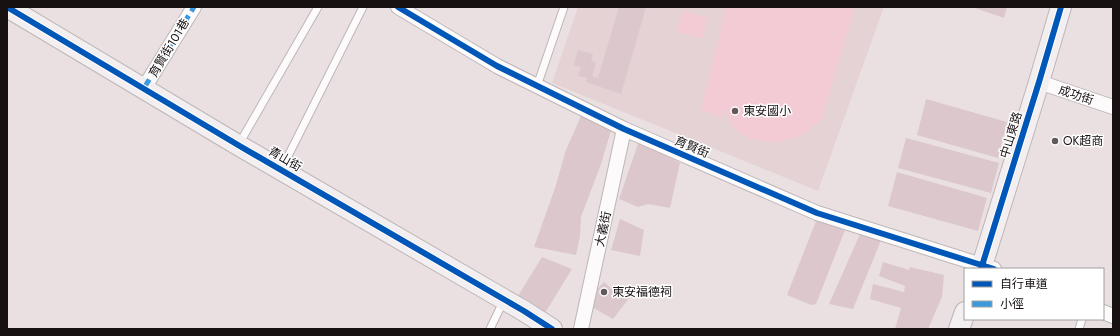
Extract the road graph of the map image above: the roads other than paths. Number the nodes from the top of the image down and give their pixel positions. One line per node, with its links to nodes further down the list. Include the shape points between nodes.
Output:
1 (8, 7): 10 (street, 青山街)
2 (194, 7): 10 (street, 育賢街101巷)
3 (318, 7): 13 (lane)
4 (363, 7): 14 (lane)
5 (398, 7): 9 (street, 育賢街, via 497,66)
6 (564, 7): 9 (lane)
7 (1061, 7): 8 (street, 中山東路)
8 (1039, 82): 11 (street, 成功街); 15 (street, 中山東路)
9 (537, 86): 12 (street, 育賢街)
10 (144, 88): 13 (street, 青山街)
11 (1113, 107)
12 (624, 129): 15 (street, 育賢街, via 816,212); 20 (street, 大義街)
13 (238, 145): 14 (street, 青山街)
14 (281, 170): 16 (street, 青山街)
15 (986, 268)
16 (504, 300): 18 (lane); 19 (street, 青山街)
17 (964, 315): 21 (street)
18 (490, 329)
19 (552, 329)
20 (581, 329)
21 (959, 329)

